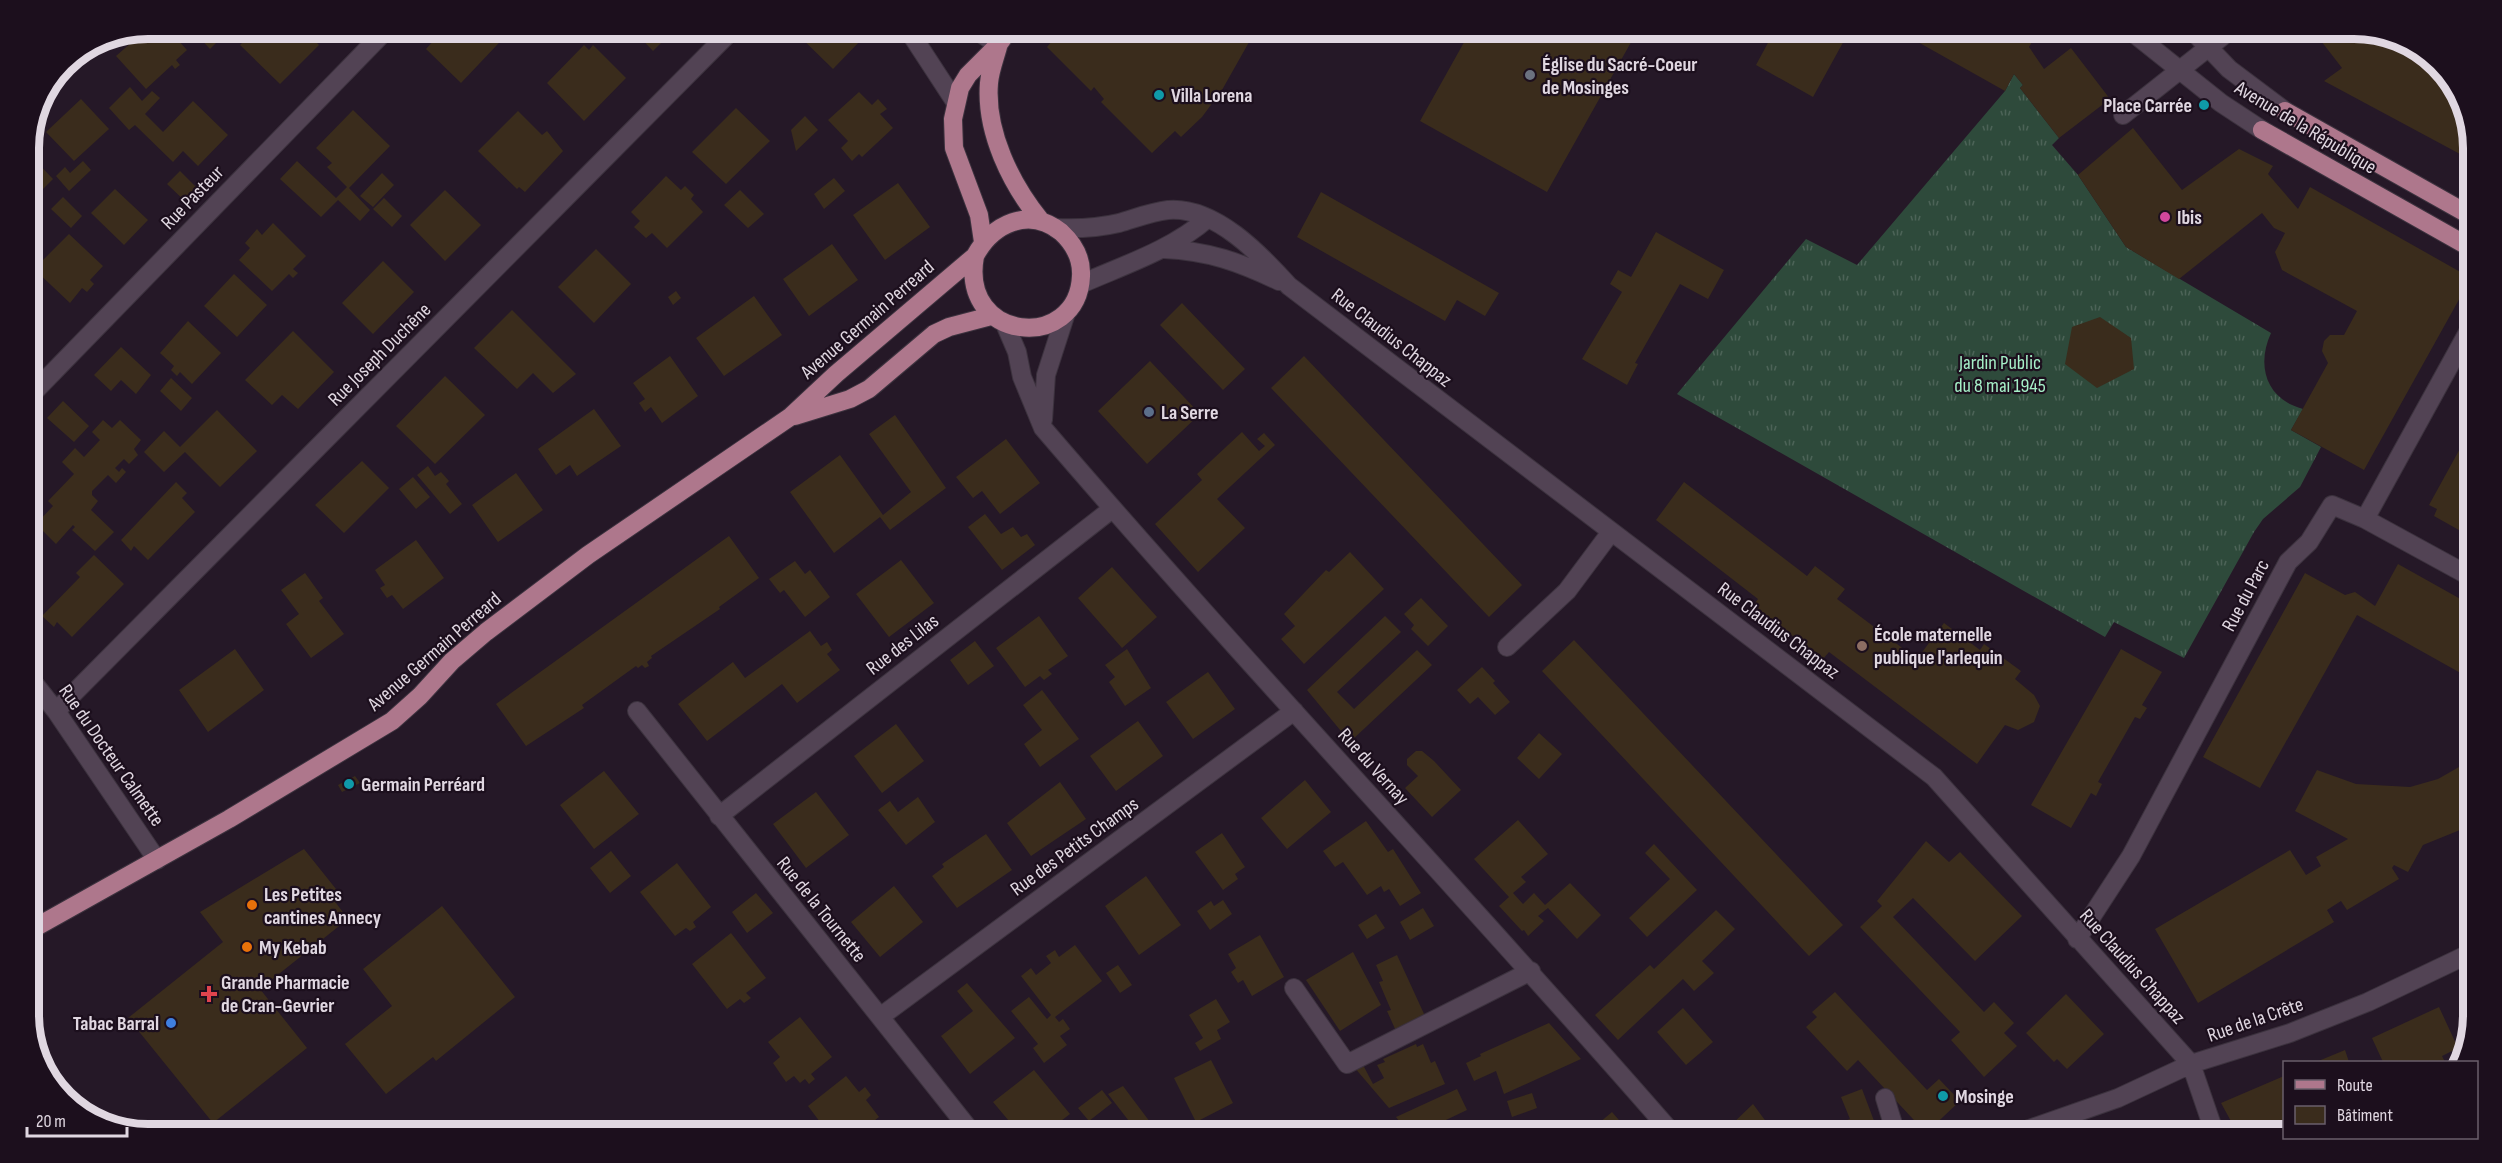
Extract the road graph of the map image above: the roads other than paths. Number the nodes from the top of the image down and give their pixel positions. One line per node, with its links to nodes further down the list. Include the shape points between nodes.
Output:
1 (377, 39): 27 (street, Rue Pasteur)
2 (723, 39): 36 (street, Rue Joseph Duchêne)
3 (915, 39): 12 (street)
4 (989, 39): 9 (street)
5 (1002, 39): 9 (main road)
6 (2140, 39): 11 (street, Avenue de la République)
7 (2200, 39): 10 (street, Avenue de la République)
8 (2219, 39): 10 (street)
9 (998, 45): 12 (main road, via 968,75); 18 (main road, via 989,82 995,132 1014,185)
10 (2208, 47): 11 (street); 13 (street, Avenue de la République, via 2249,87)
11 (2178, 71): 14 (street); 15 (street, Avenue de la République)
12 (956, 103): 20 (main road, via 954,148 979,215)
13 (2284, 111): 16 (main road, Avenue de la République)
14 (2123, 115)
15 (2262, 130): 19 (main road, Avenue de la République)
16 (2463, 212)
17 (1208, 219): 18 (street, via 1171,210 1081,229); 21 (street); 23 (street, Rue Claudius Chappaz, via 1248,244)
18 (1048, 224): 20 (main road, via 1024,219 1008,222); 22 (main road, via 1068,238 1077,252)
19 (2463, 243)
20 (979, 249): 25 (main road, via 972,272 974,289 981,303); 28 (main road, Avenue Germain Perreard)
21 (1164, 249): 22 (street); 23 (street, Rue Claudius Chappaz, via 1195,250 1234,260)
22 (1081, 284): 24 (main road)
23 (1289, 286): 32 (street, Rue Claudius Chappaz)
24 (1066, 313): 25 (main road, via 1037,328 1021,328); 29 (street, via 1046,375)
25 (998, 320): 28 (main road, Avenue Germain Perreard, via 949,327 934,334 869,389 850,399); 29 (street, Rue du Vernay, via 1017,352 1022,377)
26 (2463, 341): 31 (street)
27 (39, 387)
28 (790, 417): 40 (main road, Avenue Germain Perreard, via 588,555 486,632 392,720)
29 (1042, 428): 30 (street, Rue du Vernay)
30 (1112, 509): 38 (street, Rue du Vernay); 39 (street, Rue des Lilas)
31 (2365, 519): 33 (street); 42 (street, Rue du Parc, via 2332,505 2309,542 2288,562 2131,856)
32 (1611, 532): 34 (street, via 1568,591); 42 (street, Rue Claudius Chappaz, via 1934,777)
33 (2463, 573)
34 (1507, 647)
35 (39, 690): 36 (street, Rue du Docteur Calmette)
36 (56, 711): 40 (street, Rue du Docteur Calmette)
37 (637, 711): 39 (street, Rue de la Tournette)
38 (1294, 711): 44 (street, Rue du Vernay); 46 (street, Rue des Petits Champs)
39 (719, 816): 46 (street, Rue de la Tournette)
40 (157, 860): 41 (main road, Avenue Germain Perreard)
41 (39, 925)
42 (2077, 939): 47 (street, Rue Claudius Chappaz)
43 (2463, 957): 47 (street, Rue de la Crête, via 2290,1033)
44 (1531, 971): 45 (street, via 1347,1064); 50 (street, Rue du Vernay)
45 (1294, 988)
46 (880, 1017): 49 (street, Rue de la Tournette)
47 (2191, 1064): 52 (street, Rue de la Crête, via 2118,1098); 53 (street)
48 (1885, 1098): 51 (street)
49 (965, 1124)
50 (1664, 1124)
51 (1893, 1124)
52 (2044, 1124)
53 (2212, 1124)

